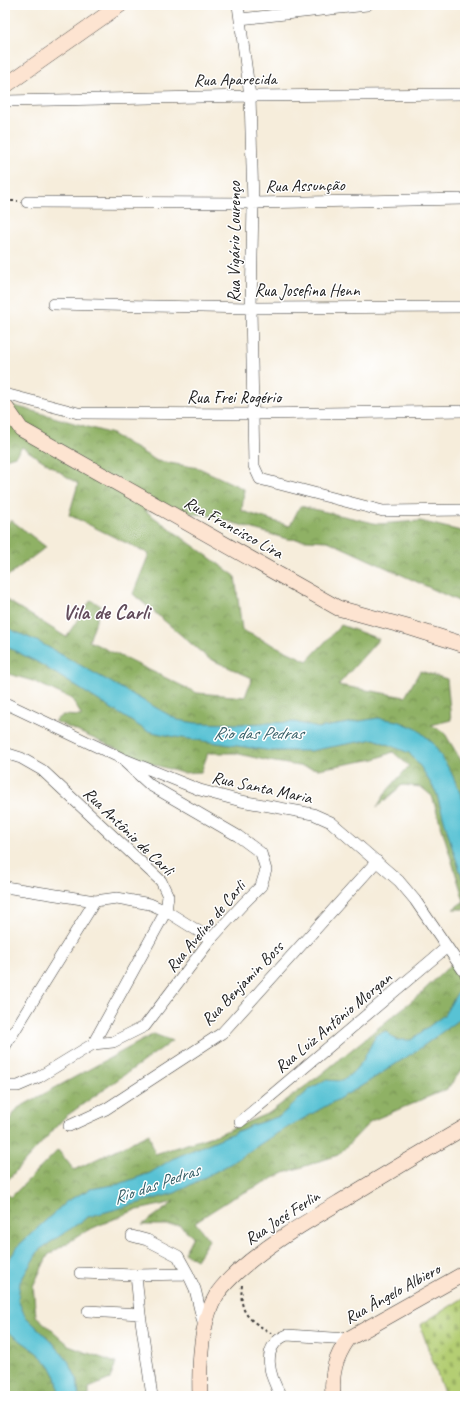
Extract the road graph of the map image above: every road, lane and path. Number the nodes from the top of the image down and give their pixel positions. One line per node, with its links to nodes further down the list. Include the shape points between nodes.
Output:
1 (120, 5): 5 (street)
2 (238, 5): 4 (street, Rua Vigário Lourenço)
3 (367, 5): 4 (street)
4 (240, 18): 7 (street, Rua Vigário Lourenço)
5 (5, 86)
6 (465, 94): 7 (street, Rua Aparecida)
7 (250, 96): 8 (street, Rua Aparecida); 11 (street, Rua Vigário Lourenço)
8 (5, 101)
9 (465, 199): 11 (street, Rua Assunção)
10 (27, 202): 11 (street, Rua Assunção)
11 (252, 203): 14 (street, Rua Vigário Lourenço)
12 (53, 304): 14 (street, Rua Josefina Henn)
13 (465, 307): 14 (street, Rua Josefina Henn)
14 (251, 308): 18 (street, Rua Vigário Lourenço)
15 (5, 394): 18 (street, Rua Frei Rogério, via 78,413)
16 (5, 406): 20 (street, Rua Francisco Lira, via 21,429 338,608)
17 (465, 411): 18 (street, Rua Frei Rogério)
18 (253, 414): 19 (street, Rua Vigário Lourenço, via 254,466 260,479 383,510)
19 (465, 510)
20 (465, 645)
21 (5, 703): 23 (street, Rua Santa Maria)
22 (5, 753): 27 (street, Rua Antônio de Carli, via 21,758 42,770 161,881 168,896)
23 (121, 758): 24 (street, Rua Santa Maria, via 200,790 241,801 313,814 331,822); 28 (street, Rua Avelino de Carli, via 150,786 238,836 261,853 266,870 261,886)
24 (377, 862): 29 (street, Rua Santa Maria, via 399,881 415,900); 35 (street, Rua Benjamin Boss, via 222,1033 106,1109)
25 (6, 890): 26 (street)
26 (95, 901): 27 (street, via 117,898 150,904); 32 (street)
27 (166, 911): 28 (street); 31 (street, Rua Antônio de Carli)
28 (211, 939): 31 (street, Rua Avelino de Carli, via 145,1026 113,1042)
29 (447, 947): 30 (street, Rua Santa Maria); 34 (street, Rua Luiz Antônio Morgan)
30 (464, 971)
31 (93, 1044): 33 (street, Rua Avelino de Carli, via 39,1077 18,1086)
32 (5, 1046)
33 (5, 1086)
34 (240, 1122)
35 (69, 1126)
36 (465, 1126): 45 (street, Rua José Ferlin, via 255,1256 217,1294 209,1309)
37 (132, 1236): 40 (street, via 147,1240 178,1256)
38 (80, 1273): 41 (street)
39 (465, 1273): 47 (street, Rua Ângelo Albiero)
40 (188, 1274): 41 (street); 45 (street, via 195,1289)
41 (136, 1275): 44 (street)
42 (242, 1284): 46 (path, via 244,1312 254,1323)
43 (88, 1311): 44 (street)
44 (140, 1314): 48 (street)
45 (204, 1329): 49 (street, Rua José Ferlin)
46 (278, 1338): 47 (street, via 287,1335); 50 (street, via 272,1347 268,1364 272,1381)
47 (348, 1339): 51 (street, Rua Ângelo Albiero, via 338,1354 333,1369)
48 (152, 1396)
49 (200, 1396)
50 (280, 1396)
51 (333, 1396)

